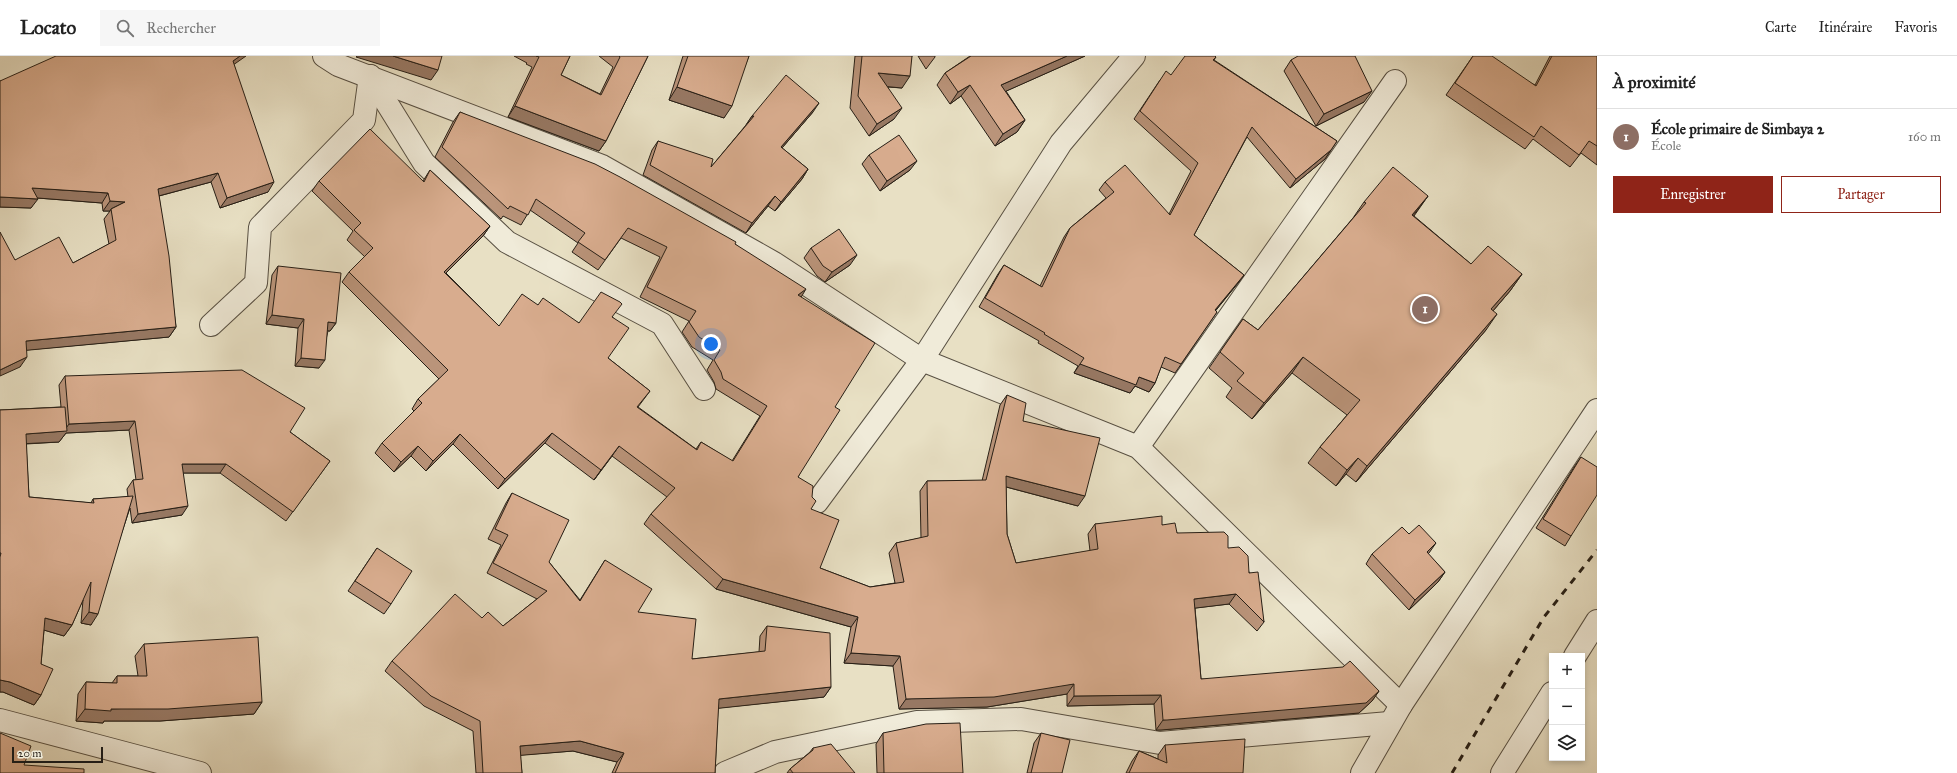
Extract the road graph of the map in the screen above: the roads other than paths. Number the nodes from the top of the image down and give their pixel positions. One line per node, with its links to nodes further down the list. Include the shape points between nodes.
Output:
1 (1134, 56): 6 (street, via 1061,143)
2 (334, 59): 3 (street)
3 (370, 76): 5 (street, via 364,120 260,227 256,283); 6 (street, via 602,166 774,263); 7 (street, via 424,163 507,242 662,324)
4 (1395, 81): 9 (street)
5 (210, 325)
6 (922, 360): 9 (street); 10 (street)
7 (704, 389)
8 (1597, 410): 14 (street)
9 (1138, 447): 14 (street)
10 (817, 502)
11 (1597, 621): 12 (street)
12 (1577, 653)
13 (1549, 698): 20 (street)
14 (1400, 705): 16 (street)
15 (0, 720): 17 (street)
16 (1389, 723): 18 (street, via 1160,743 1021,719 917,722 775,752); 19 (street)
17 (198, 773)
18 (725, 773)
19 (1362, 773)
20 (1502, 773)

